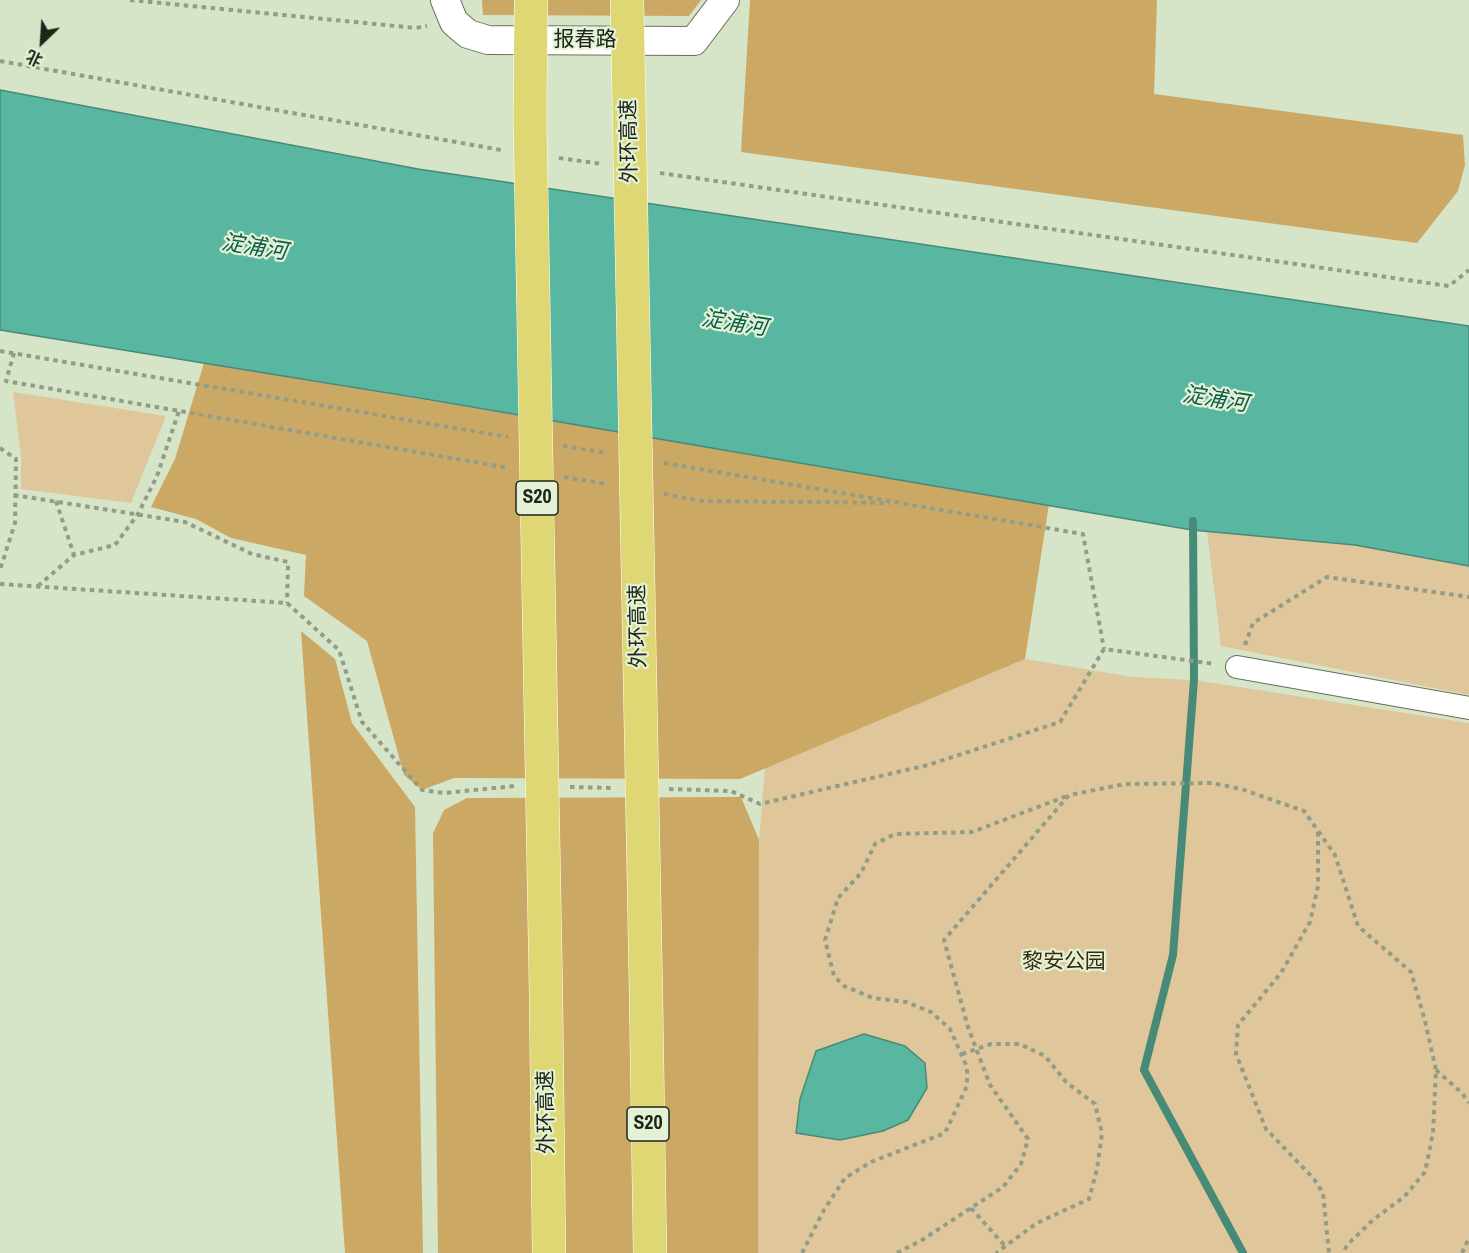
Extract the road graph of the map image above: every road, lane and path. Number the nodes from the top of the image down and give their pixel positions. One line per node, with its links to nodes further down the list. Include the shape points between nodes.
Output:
1 (130, 0): 7 (path, via 416,28)
2 (523, 0): 9 (highway, bridge)
3 (531, 0): 9 (highway, 外环高速 / S20, bridge)
4 (627, 0): 10 (highway, 外环高速 / S20, bridge)
5 (639, 0): 10 (highway, bridge)
6 (725, 0): 7 (street, 报春路, via 694,40 488,40 468,34)
7 (450, 11)
8 (0, 61): 11 (path)
9 (530, 120): 55 (highway, 外环高速 / S20, bridge)
10 (630, 123): 56 (highway, 外环高速 / S20, bridge)
11 (511, 151)
12 (558, 158): 13 (path)
13 (606, 165)
14 (653, 172): 15 (path, via 1449,286)
15 (1469, 270)
16 (0, 351): 17 (path)
17 (14, 353): 18 (path, via 6,381); 19 (path)
18 (179, 411): 24 (path); 31 (path, via 157,476)
19 (518, 438)
20 (553, 444): 22 (path)
21 (0, 448): 28 (path, via 16,459)
22 (612, 454)
23 (659, 462): 30 (path)
24 (516, 469)
25 (562, 477): 26 (path)
26 (608, 485)
27 (655, 493): 30 (path, via 701,501)
28 (14, 495): 29 (path); 33 (path, via 15,523)
29 (56, 501): 31 (path); 32 (path)
30 (905, 503): 38 (path, via 1083,534)
31 (138, 514): 32 (path, via 115,544); 37 (path, via 185,522 252,554 288,562)
32 (75, 555): 35 (path)
33 (0, 570)
34 (0, 584): 35 (path)
35 (37, 587): 37 (path)
36 (1469, 597): 40 (path, via 1327,577 1253,624)
37 (287, 603): 42 (path, via 339,650 362,722 422,790 444,793)
38 (1104, 649): 39 (path); 45 (path, via 1060,722 928,765 760,804 731,791)
39 (1204, 663)
40 (1237, 668): 41 (street)
41 (1469, 708)
42 (516, 786)
43 (564, 787): 44 (path)
44 (624, 789)
45 (660, 789)
46 (1069, 795): 47 (path, via 1125,784 1212,783 1304,811); 48 (path, via 944,940); 49 (path, via 972,832 895,834 875,844 861,873 838,898 825,940 834,976 844,986 873,998 906,1002 931,1012 950,1029)
47 (1318, 830): 50 (path, via 1335,855 1358,926 1411,972); 60 (path, via 1318,886 1310,922 1281,974 1238,1025 1236,1054 1266,1129 1323,1193)
48 (976, 1048): 49 (path); 52 (path, via 990,1085 1028,1139 1021,1164 1003,1187); 54 (path, via 1020,1044 1045,1056 1066,1082 1095,1104 1102,1133 1089,1198 1037,1222)
49 (961, 1054): 57 (path, via 967,1067 967,1086 945,1133 871,1162 845,1178)
50 (1436, 1070): 51 (path); 61 (path, via 1433,1133 1425,1172 1404,1197 1374,1219)
51 (1469, 1103)
52 (971, 1208): 54 (path); 58 (path)
53 (1469, 1238): 62 (path)
54 (1005, 1246): 59 (path)
55 (549, 1253)
56 (650, 1253)
57 (802, 1253)
58 (897, 1253)
59 (996, 1253)
60 (1329, 1253)
61 (1343, 1253)
62 (1462, 1253)

